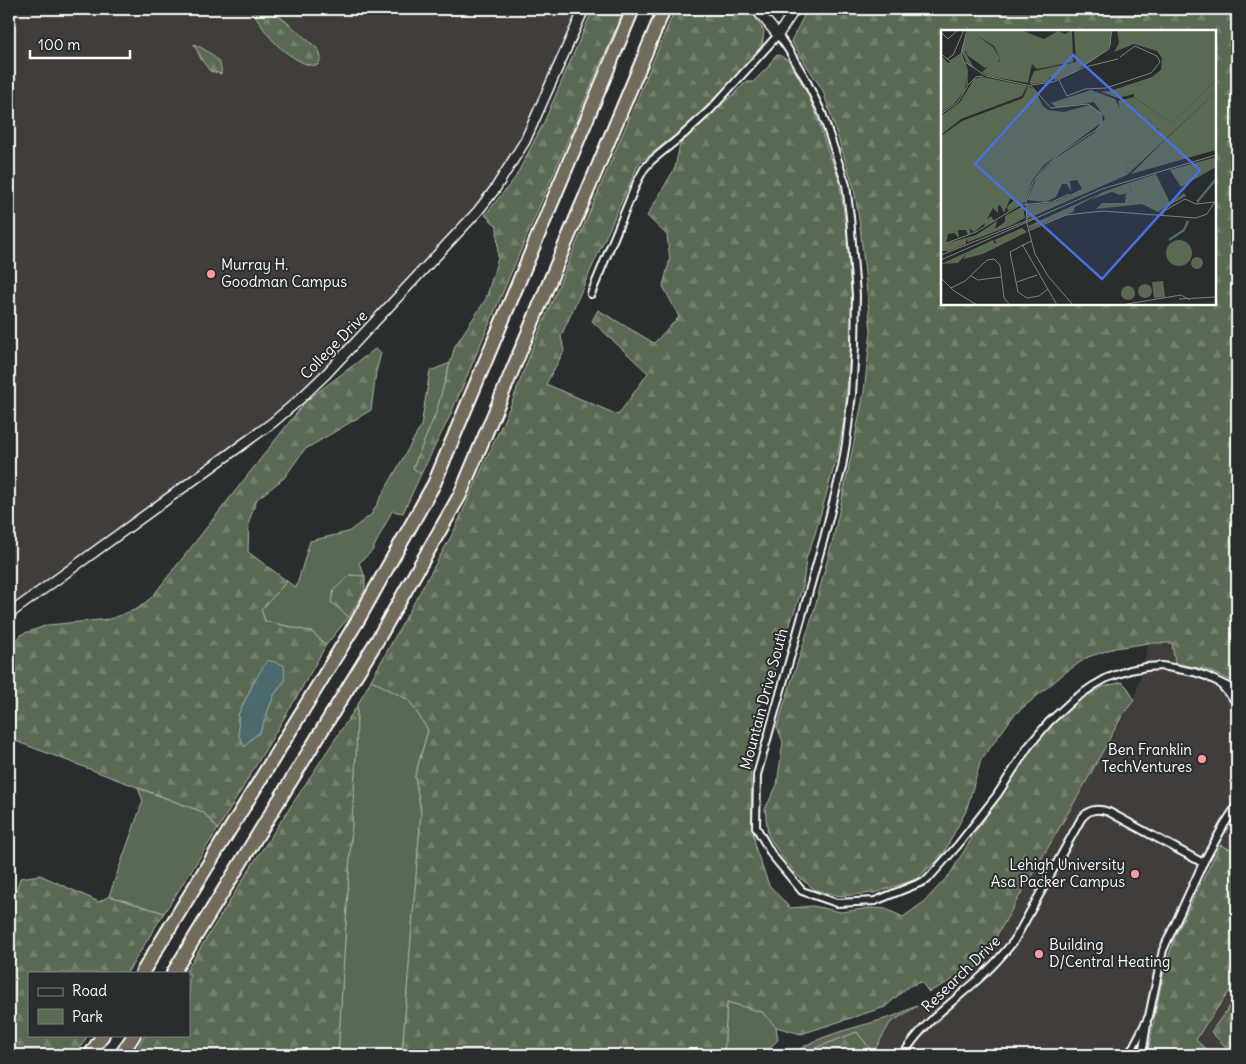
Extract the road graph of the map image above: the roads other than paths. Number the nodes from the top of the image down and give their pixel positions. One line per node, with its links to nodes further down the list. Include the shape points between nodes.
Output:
1 (584, 9): 8 (street, College Drive, via 525,141 496,189 327,373 272,422)
2 (633, 9): 14 (highway, via 434,484 358,620)
3 (664, 9): 15 (highway, via 460,495 378,639)
4 (756, 9): 6 (street, Mountain Drive South)
5 (795, 9): 6 (street)
6 (778, 35): 7 (street, via 711,109 644,169); 9 (street, Mountain Drive South, via 822,113 846,186 856,312 852,394 842,467 757,775 756,827 772,855 802,891 837,903 875,901 927,880 964,838 1049,722 1093,686 1130,670 1162,666 1194,672)
7 (591, 294)
8 (9, 614)
9 (1220, 683): 10 (street, Mountain Drive South); 11 (street, Mountain Drive South)
10 (1237, 691)
11 (1237, 703)
12 (1237, 805): 13 (street)
13 (1203, 863): 16 (street, via 1163,950); 21 (street, Research Drive, via 1109,812 1097,810 1086,813 1014,941 986,972 930,1021)
14 (143, 972)
15 (174, 972)
16 (1149, 1016): 22 (street); 23 (street)
17 (101, 1036): 19 (highway)
18 (133, 1036): 20 (highway)
19 (90, 1055)
20 (121, 1055)
21 (904, 1055)
22 (1129, 1055)
23 (1142, 1055)

